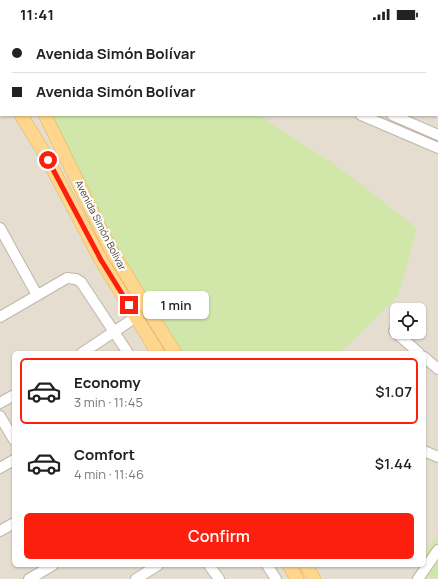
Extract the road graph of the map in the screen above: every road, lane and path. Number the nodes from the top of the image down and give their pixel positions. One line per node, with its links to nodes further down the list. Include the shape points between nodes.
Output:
1 (22, 116): 10 (main road, Avenida Simón Bolívar, via 101,260)
2 (45, 116): 17 (main road, Avenida Simón Bolívar, via 111,250)
3 (363, 116): 6 (street)
4 (394, 116): 5 (street)
5 (438, 135)
6 (438, 148)
7 (0, 228): 8 (street)
8 (3, 242): 9 (street)
9 (37, 295): 11 (street); 12 (street, via 67,278 76,278)
10 (136, 316): 12 (street); 16 (main road, Avenida Simón Bolívar)
11 (0, 317)
12 (114, 331): 14 (street); 15 (street)
13 (402, 339): 18 (street)
14 (85, 351)
15 (127, 351)
16 (157, 351)
17 (174, 351)
18 (417, 351)
19 (426, 359): 20 (street)
20 (438, 369)
21 (12, 396): 22 (street)
22 (0, 403)
23 (0, 416): 24 (street)
24 (12, 437)
25 (426, 452): 26 (street)
26 (438, 456)
27 (12, 461): 28 (street)
28 (0, 468)
29 (12, 524): 30 (street)
30 (0, 531)
31 (438, 550): 44 (street)
32 (50, 567): 38 (street)
33 (155, 567): 39 (street)
34 (210, 567): 40 (street)
35 (268, 567): 41 (street)
36 (290, 567): 42 (main road)
37 (307, 567): 43 (main road)
38 (29, 579)
39 (136, 579)
40 (219, 579)
41 (276, 579)
42 (297, 579)
43 (314, 579)
44 (418, 579)

